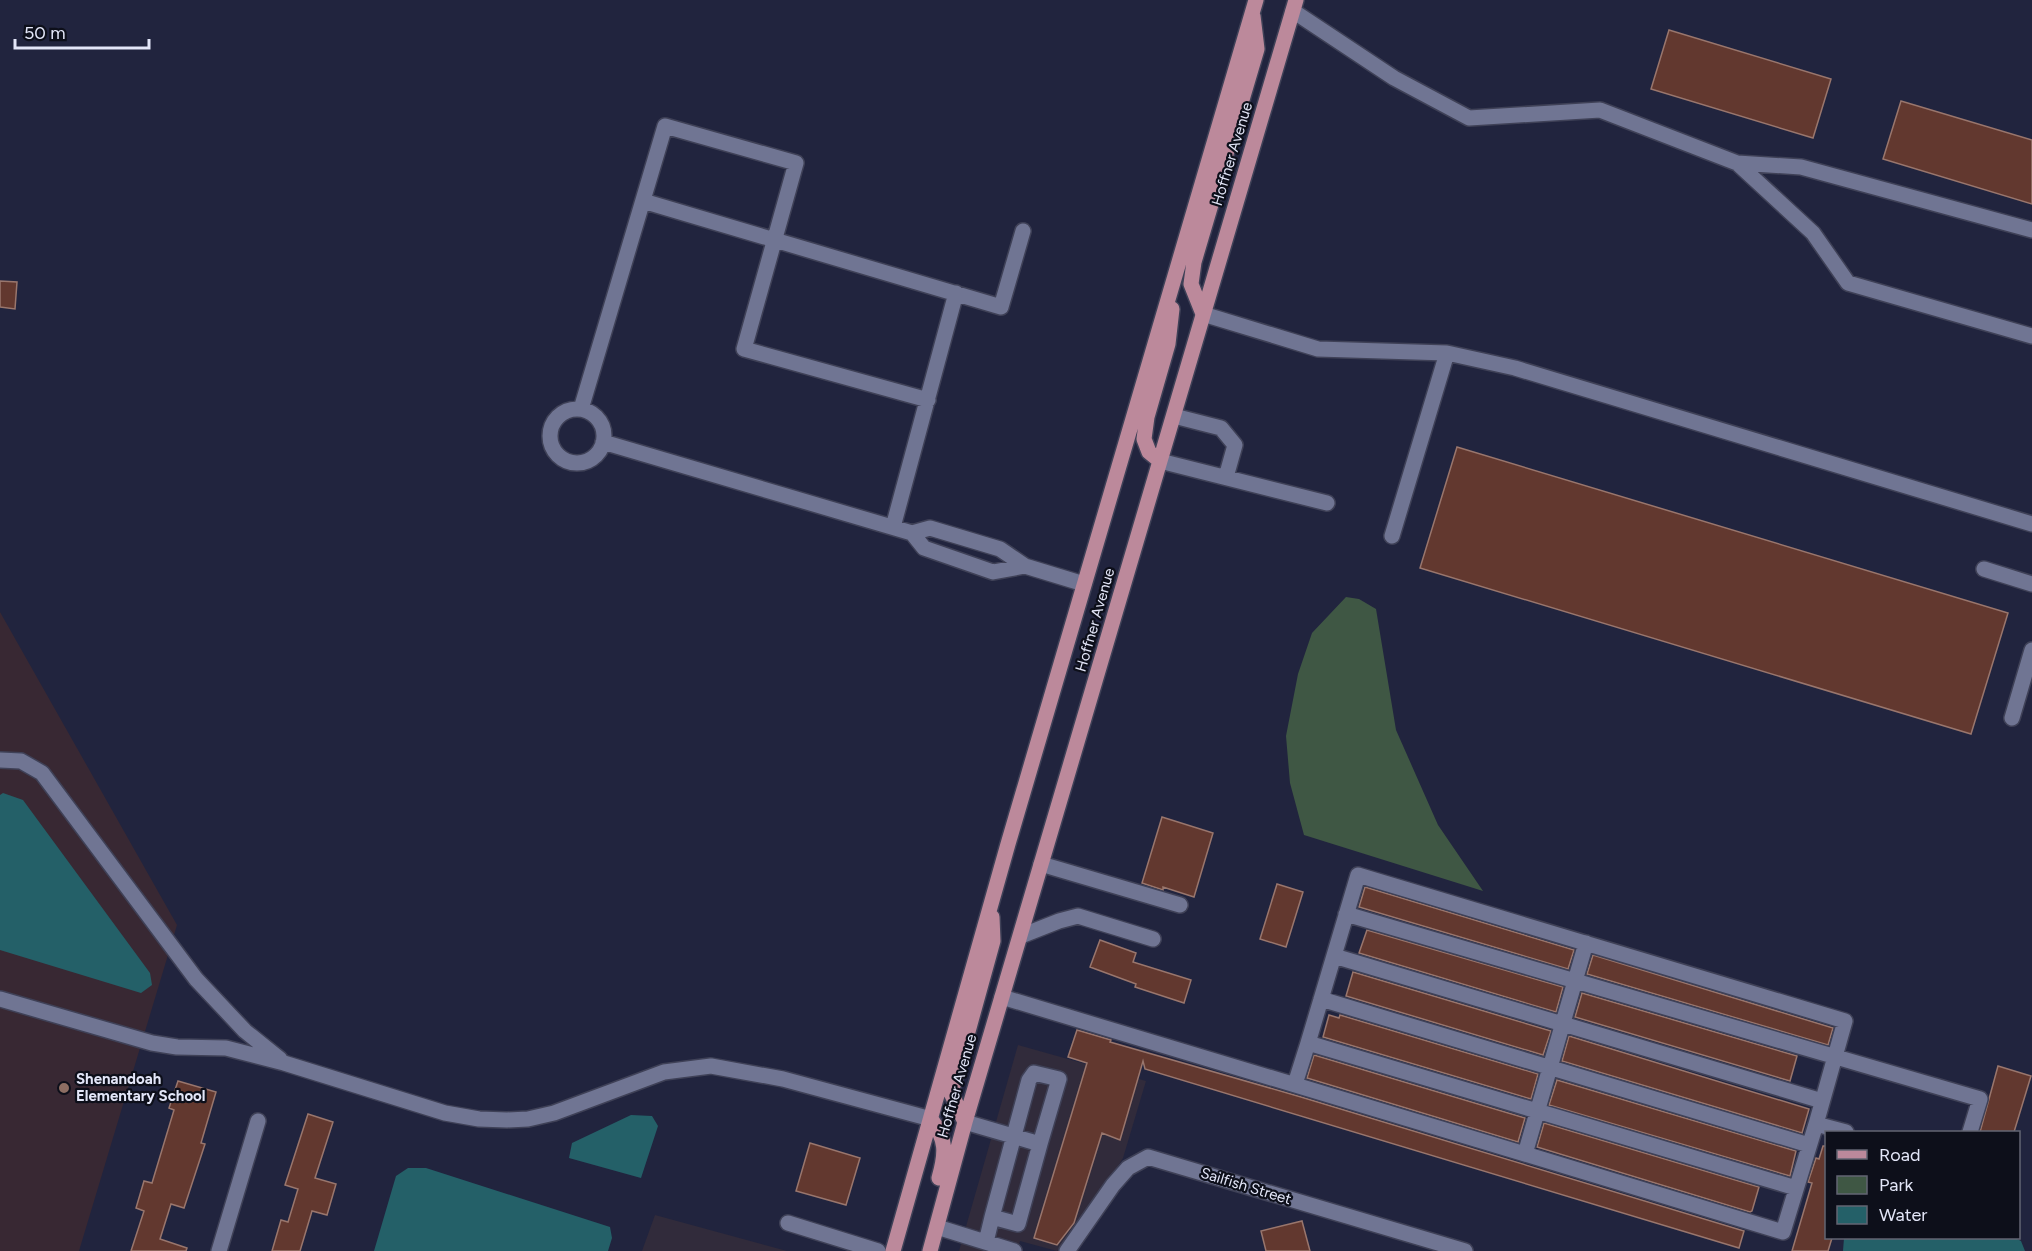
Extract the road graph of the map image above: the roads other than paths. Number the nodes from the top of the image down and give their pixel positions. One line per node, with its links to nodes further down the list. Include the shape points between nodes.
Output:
1 (1254, 5): 8 (main road, Hoffner Avenue); 10 (main road, via 1257,49 1194,262 1191,284)
2 (1295, 6): 3 (street, via 1394,78 1469,118 1600,110); 10 (main road, Hoffner Avenue)
3 (1737, 163): 5 (street, via 1801,167); 11 (street, via 1813,233 1848,283)
4 (643, 201): 7 (street); 7 (street, via 665,126 796,164); 14 (street)
5 (2032, 230)
6 (1023, 231): 9 (street, via 1001,306)
7 (774, 240): 9 (street); 13 (street, via 744,349)
8 (1170, 291): 17 (main road, via 1168,344 1144,439 1149,452); 26 (main road, Hoffner Avenue)
9 (956, 293): 13 (street)
10 (1203, 314): 12 (street, via 1318,349); 15 (main road, Hoffner Avenue)
11 (2032, 336)
12 (1447, 353): 20 (street, via 1515,368); 23 (street)
13 (928, 400): 21 (street)
14 (581, 409): 16 (street, via 601,424); 16 (street, via 556,417 550,434 554,450 568,461 585,461 593,457)
15 (1174, 416): 17 (main road, Hoffner Avenue); 18 (street, via 1221,428 1235,445)
16 (603, 442): 21 (street)
17 (1160, 461): 18 (street); 31 (main road, Hoffner Avenue)
18 (1226, 477): 19 (street)
19 (1327, 503)
20 (2032, 524)
21 (893, 527): 22 (street)
22 (912, 532): 24 (street, via 930,528 1000,549); 24 (street, via 924,548 993,572)
23 (1392, 536)
24 (1025, 566): 26 (street)
25 (1984, 569): 27 (street)
26 (1084, 584): 32 (main road, Hoffner Avenue)
27 (2032, 584)
28 (2032, 650): 29 (street)
29 (2012, 718)
30 (0, 760): 46 (street, via 21,761 42,773 196,979 245,1031)
31 (1041, 864): 33 (street); 35 (main road, Hoffner Avenue)
32 (992, 902): 51 (main road, Hoffner Avenue); 53 (main road, via 993,941 951,1093)
33 (1180, 905)
34 (1346, 914): 37 (street, via 1358,875); 38 (street); 39 (street)
35 (1021, 936): 36 (street, via 1078,916); 40 (main road, Hoffner Avenue)
36 (1153, 939)
37 (1587, 943): 39 (street); 45 (street, via 1845,1021)
38 (1334, 956): 42 (street); 43 (street)
39 (1576, 981): 43 (street); 45 (street)
40 (1002, 997): 48 (street); 53 (main road, Hoffner Avenue)
41 (0, 999): 46 (street, via 152,1043 226,1048)
42 (1321, 999): 44 (street); 47 (street)
43 (1563, 1024): 47 (street); 49 (street)
44 (1308, 1043): 48 (street); 50 (street)
45 (1835, 1058): 49 (street); 56 (street, via 1980,1099)
46 (284, 1063): 51 (street, via 435,1110 479,1119 545,1115 664,1072 711,1066 783,1079)
47 (1550, 1068): 50 (street); 59 (street)
48 (1295, 1084): 60 (street)
49 (1822, 1101): 54 (street)
50 (1538, 1111): 60 (street); 61 (street)
51 (931, 1119): 64 (main road, via 941,1132 945,1159 933,1202); 68 (main road, Hoffner Avenue)
52 (258, 1121): 66 (street)
53 (965, 1122): 57 (street); 64 (main road, Hoffner Avenue)
54 (1816, 1124): 55 (street); 59 (street)
55 (1842, 1131)
56 (1970, 1131)
57 (1012, 1137): 58 (street); 58 (street, via 1034,1073 1059,1079); 62 (street)
58 (1040, 1144): 62 (street, via 1018,1224)
59 (1809, 1145): 61 (street)
60 (1525, 1154): 61 (street, via 1783,1232)
61 (1796, 1188)
62 (992, 1217): 65 (street)
63 (788, 1223): 67 (street)
64 (937, 1227): 65 (street); 69 (main road, Hoffner Avenue)
65 (986, 1242): 70 (street)
66 (219, 1251)
67 (878, 1251)
68 (893, 1251)
69 (930, 1251)
70 (1014, 1251)
71 (1067, 1251): 72 (street, Sailfish Street, via 1113,1185 1128,1168 1148,1157)
72 (1465, 1251)

